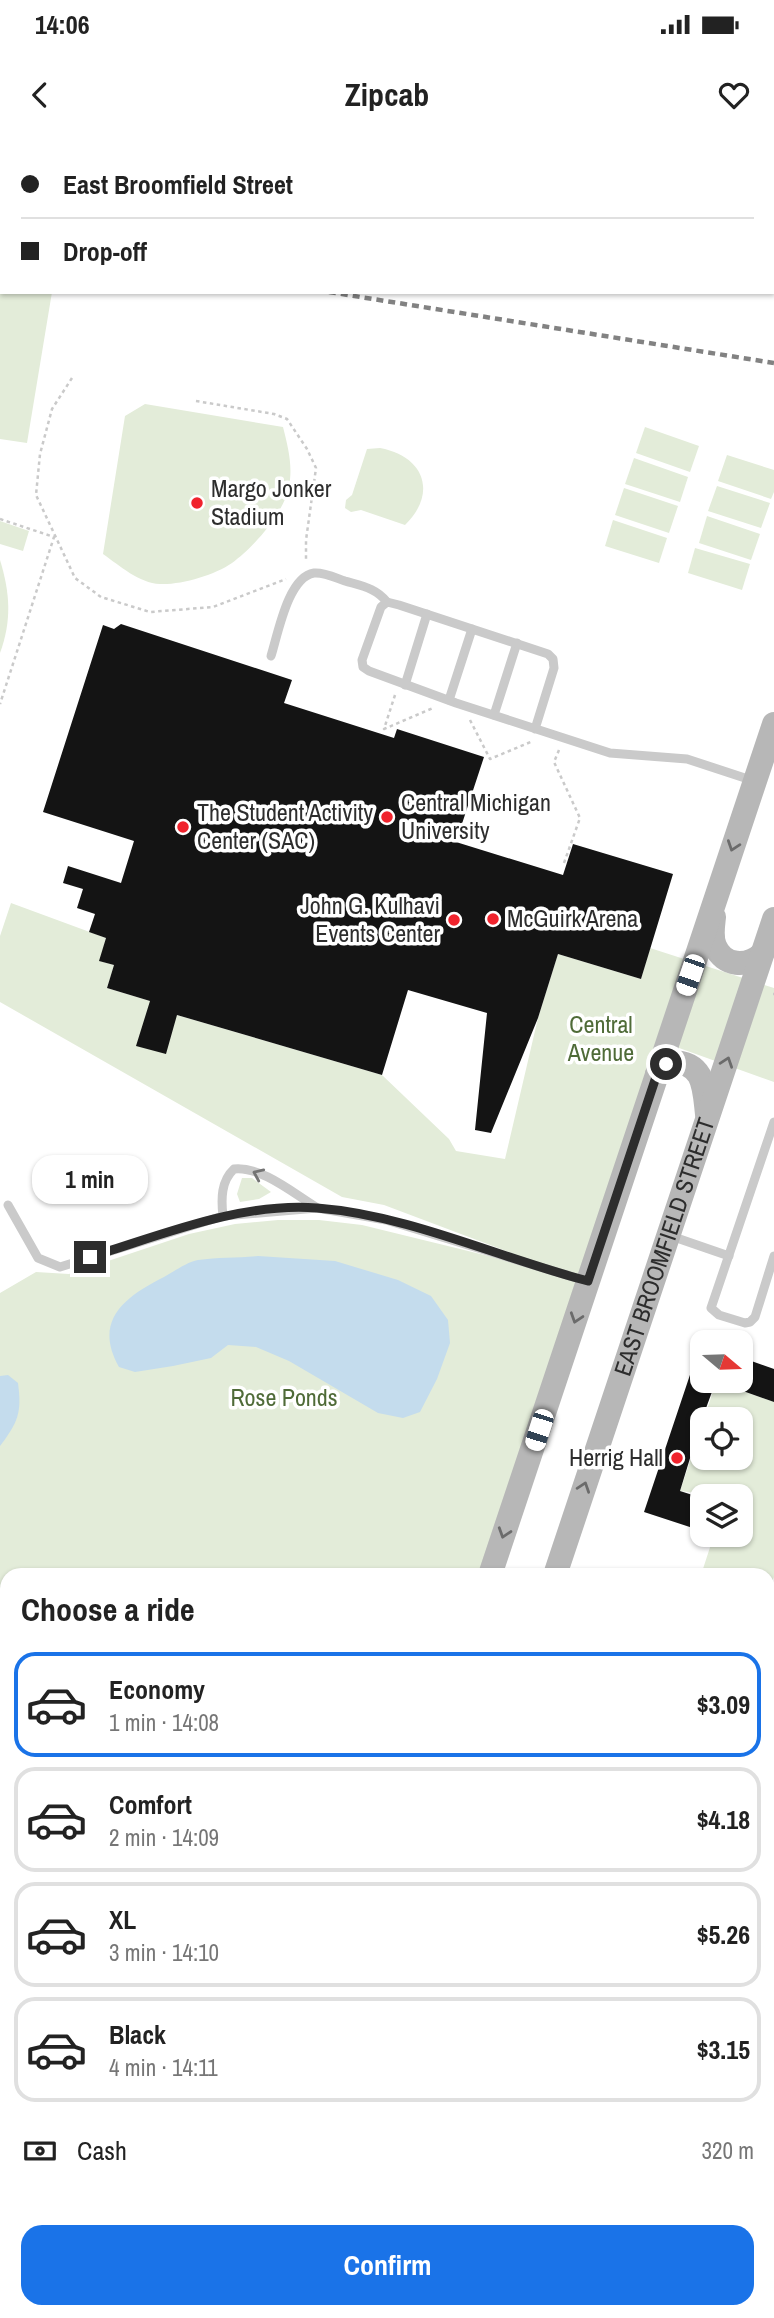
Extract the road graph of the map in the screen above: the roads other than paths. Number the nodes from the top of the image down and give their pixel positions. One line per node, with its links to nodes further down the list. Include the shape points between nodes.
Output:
1 (387, 602): 2 (lane); 5 (lane, via 378,591 327,575 306,576 290,595); 6 (lane, via 381,607 363,667)
2 (427, 614): 3 (lane); 6 (lane)
3 (472, 629): 4 (lane); 7 (lane)
4 (517, 643): 8 (lane); 10 (lane, via 553,659 552,680)
5 (271, 656)
6 (405, 685): 7 (lane)
7 (449, 700): 8 (lane)
8 (494, 715): 10 (lane)
9 (774, 724): 11 (main road)
10 (535, 729): 11 (lane, via 610,753 687,759)
11 (755, 781): 12 (main road, one-way to 12)
12 (716, 899): 14 (main road, via 713,938 722,956 745,964); 15 (main road)
13 (774, 919): 14 (main road, EAST BROOMFIELD STREET)
14 (762, 954): 16 (main road, EAST BROOMFIELD STREET, one-way to 14)
15 (657, 1074): 16 (main road, via 671,1062 694,1069 704,1086); 24 (main road)
16 (708, 1119): 21 (main road, EAST BROOMFIELD STREET)
17 (774, 1122): 22 (lane)
18 (8, 1205): 20 (lane, via 38,1258 60,1266)
19 (317, 1208): 20 (lane); 20 (lane, one-way to 20, via 244,1168 234,1169 225,1180); 24 (lane, via 386,1220)
20 (223, 1216)
21 (669, 1235): 22 (lane); 26 (main road, EAST BROOMFIELD STREET, one-way to 21)
22 (729, 1256): 23 (lane, via 711,1308 746,1323 755,1317)
23 (774, 1256)
24 (588, 1281): 25 (main road, one-way to 25)
25 (492, 1568)
26 (557, 1568)

